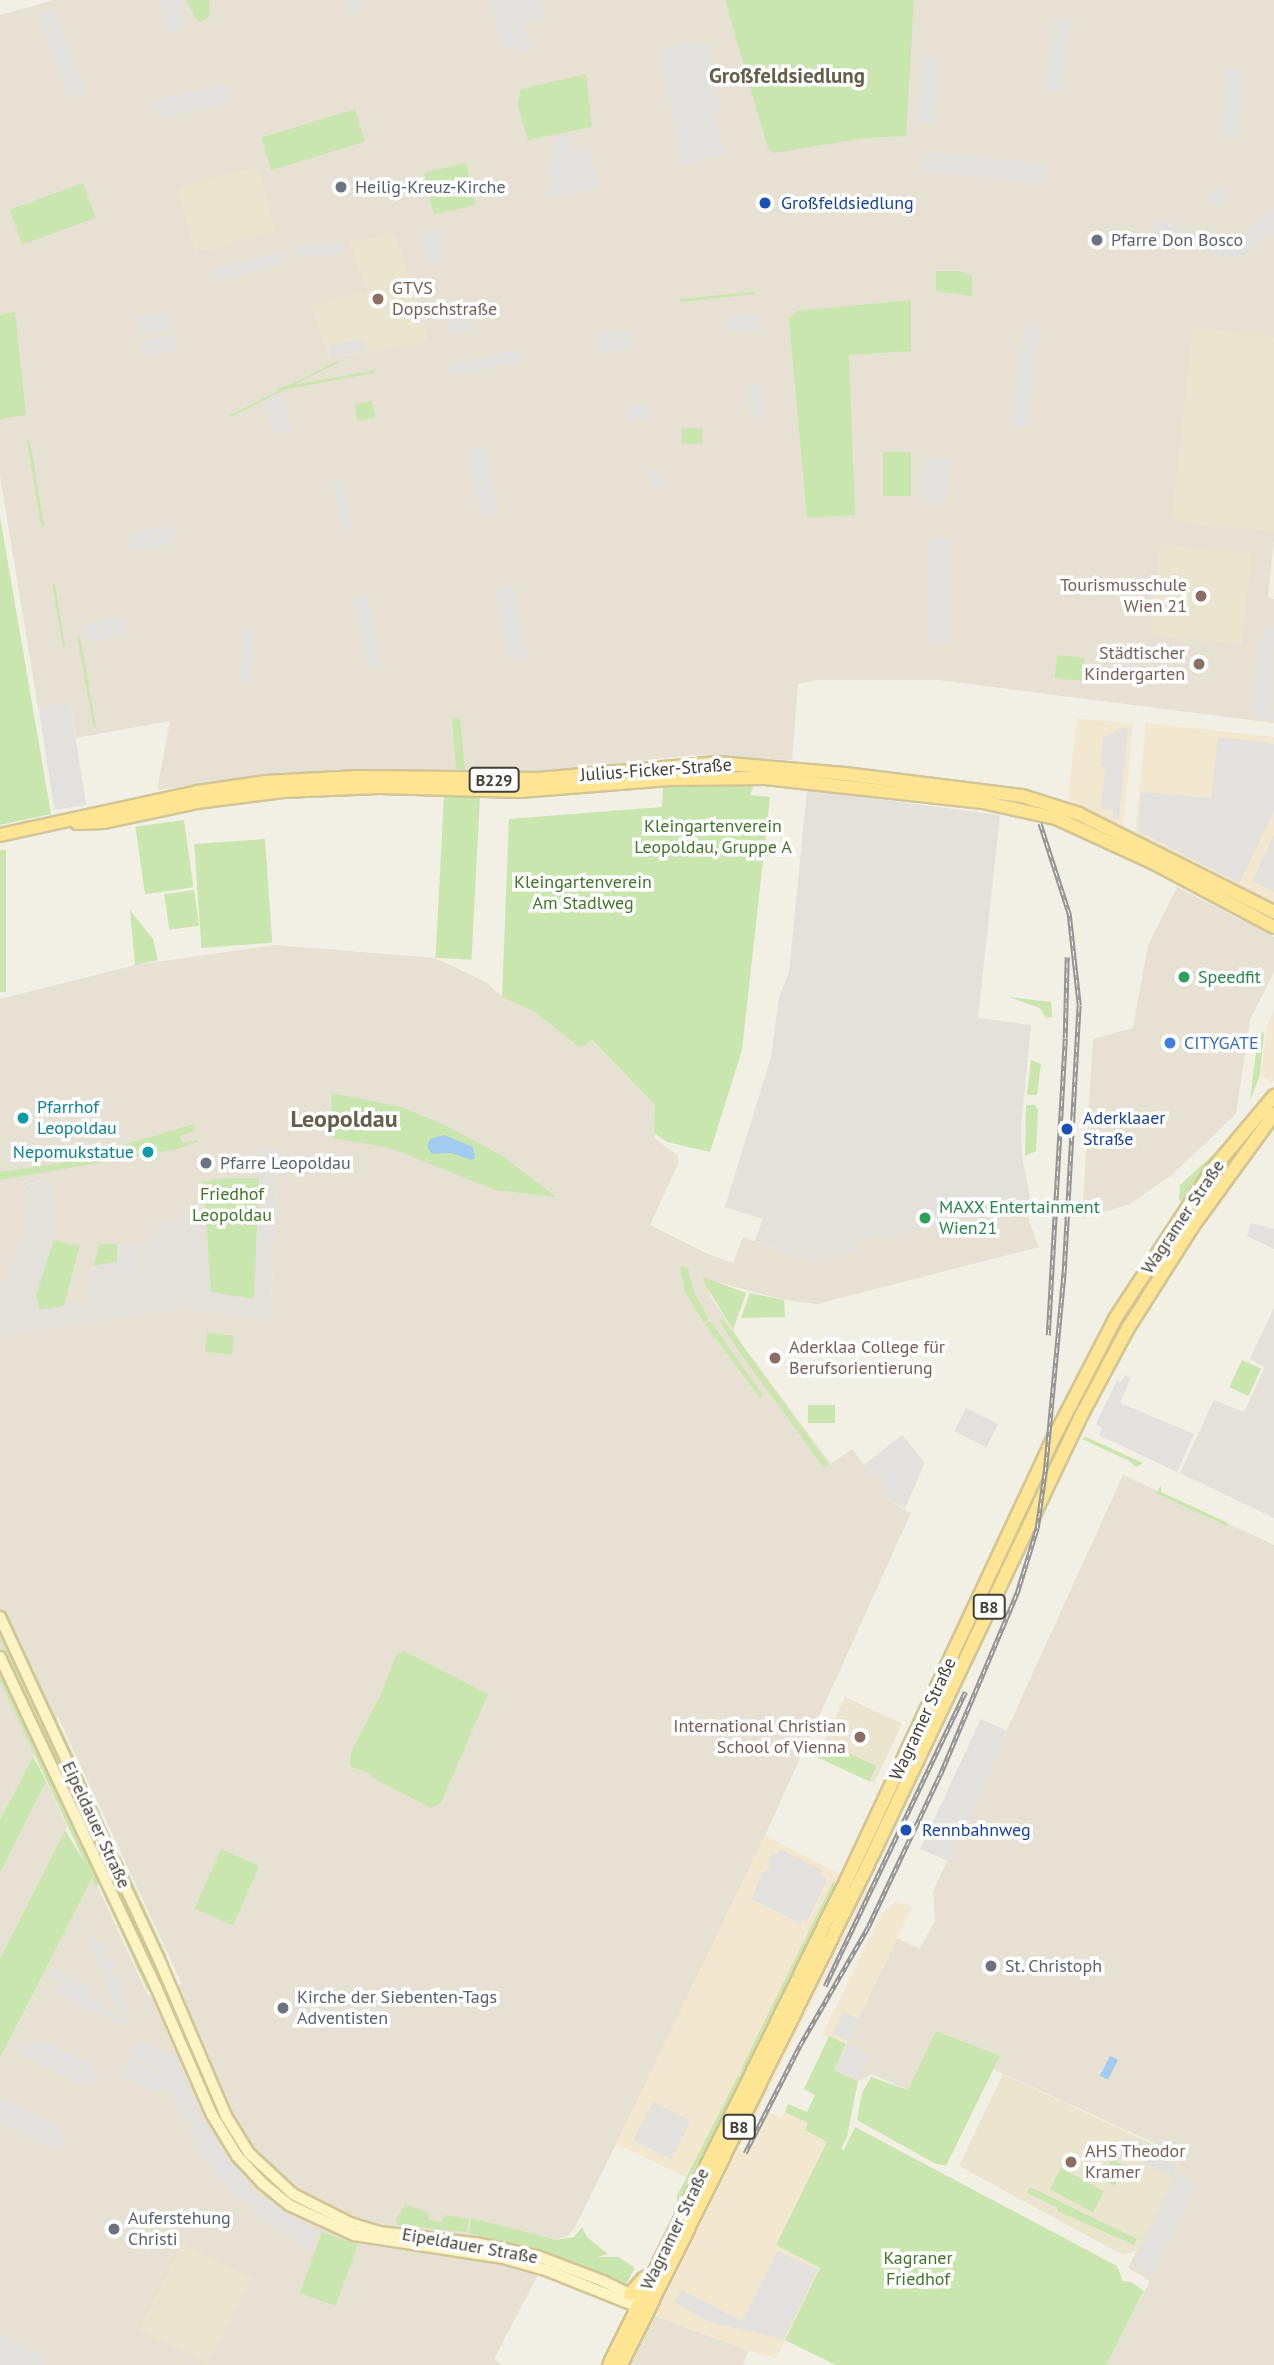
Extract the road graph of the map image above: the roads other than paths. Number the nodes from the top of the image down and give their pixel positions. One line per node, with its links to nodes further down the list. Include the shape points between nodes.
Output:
1 (0, 835): 2 (main road, Julius-Ficker-Straße / B229, via 284,791 379,787 534,791 670,779 765,778 1036,812)
2 (1176, 868): 3 (main road, Julius-Ficker-Straße / B229); 4 (main road, Julius-Ficker-Straße / B229)
3 (1274, 912)
4 (1274, 926)
5 (1274, 1097): 9 (main road, Wagramer Straße / B8, via 1212,1170 1115,1319 1049,1447 848,1879)
6 (1274, 1114): 11 (main road, Wagramer Straße / B8, via 1192,1227 1128,1328 1082,1414 872,1856)
7 (0, 1617): 10 (main road, Eipeldauer Straße, via 226,2116 249,2153 293,2194 350,2223 379,2232 528,2254 584,2272)
8 (0, 1657): 11 (main road, Eipeldauer Straße, via 212,2115 237,2156 262,2183 289,2205 354,2235 515,2261)
9 (652, 2275): 10 (main road); 11 (main road, Wagramer Straße / B8)
10 (630, 2294): 11 (main road)
11 (642, 2309): 12 (main road, Wagramer Straße / B8); 13 (main road, Wagramer Straße / B8)
12 (609, 2365)
13 (621, 2365)

